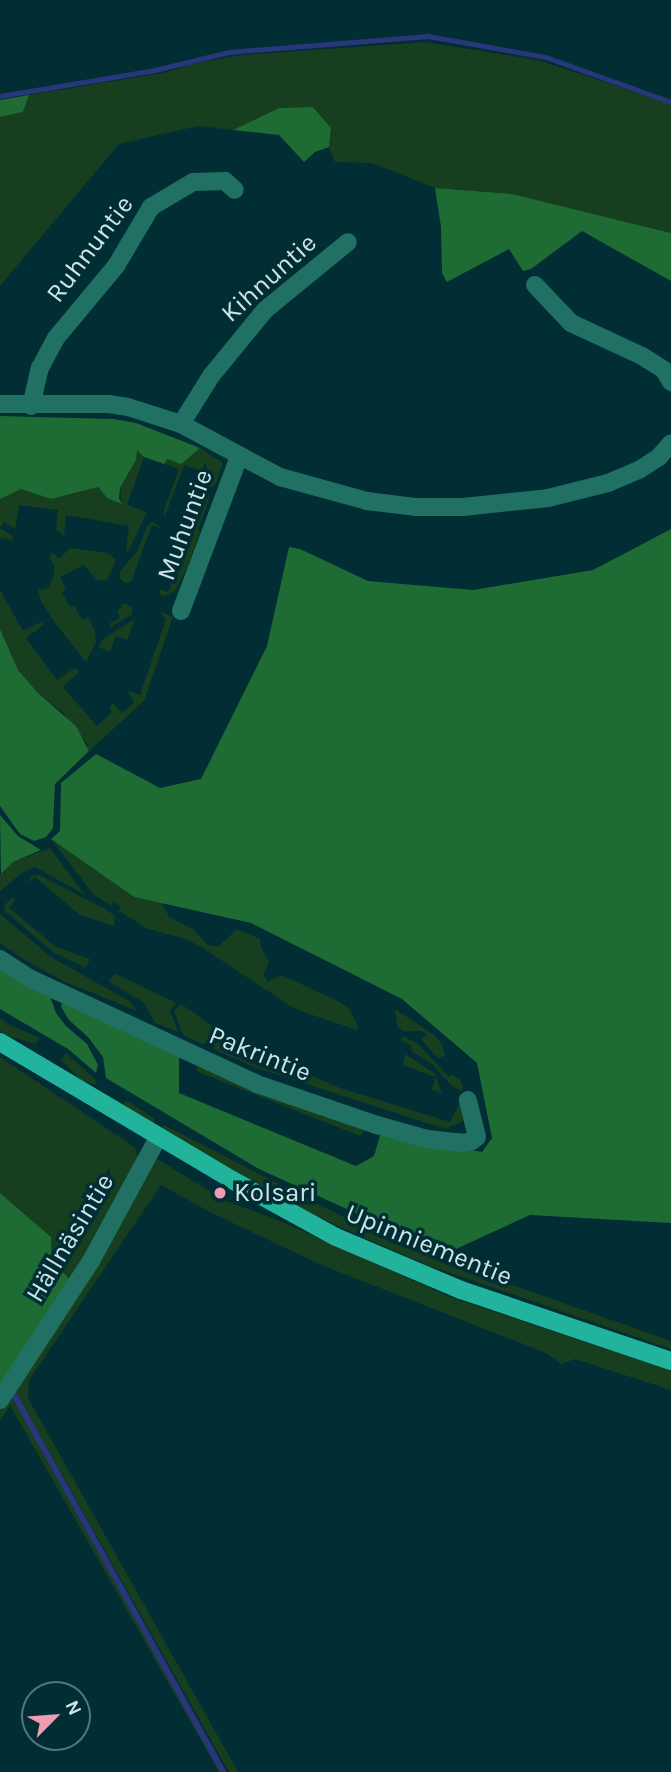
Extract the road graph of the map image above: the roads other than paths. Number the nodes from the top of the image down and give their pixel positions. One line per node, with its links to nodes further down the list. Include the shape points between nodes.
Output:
1 (235, 190): 6 (street, Ruhnuntie, via 225,181 193,182 152,207 116,266 56,338 40,368)
2 (348, 242): 7 (street, Kihnuntie, via 257,319 211,376)
3 (535, 285): 4 (street, via 571,323 642,356 664,370)
4 (671, 382)
5 (0, 404): 6 (street)
6 (31, 406): 7 (street, via 109,404)
7 (181, 424): 9 (street)
8 (671, 443): 9 (street, via 649,463 608,482 548,498 463,507 367,501 280,477)
9 (239, 457): 10 (street, Muhuntie)
10 (181, 611)
11 (0, 959): 13 (street, Pakrintie, via 29,978 245,1078 377,1125 427,1139 472,1141 477,1136)
12 (0, 1042): 14 (main road, Upinniementie)
13 (468, 1100)
14 (159, 1136): 15 (main road, Upinniementie, via 293,1214 386,1260); 16 (street, Hällnäsintie, via 91,1261)
15 (671, 1361)
16 (1, 1399)

